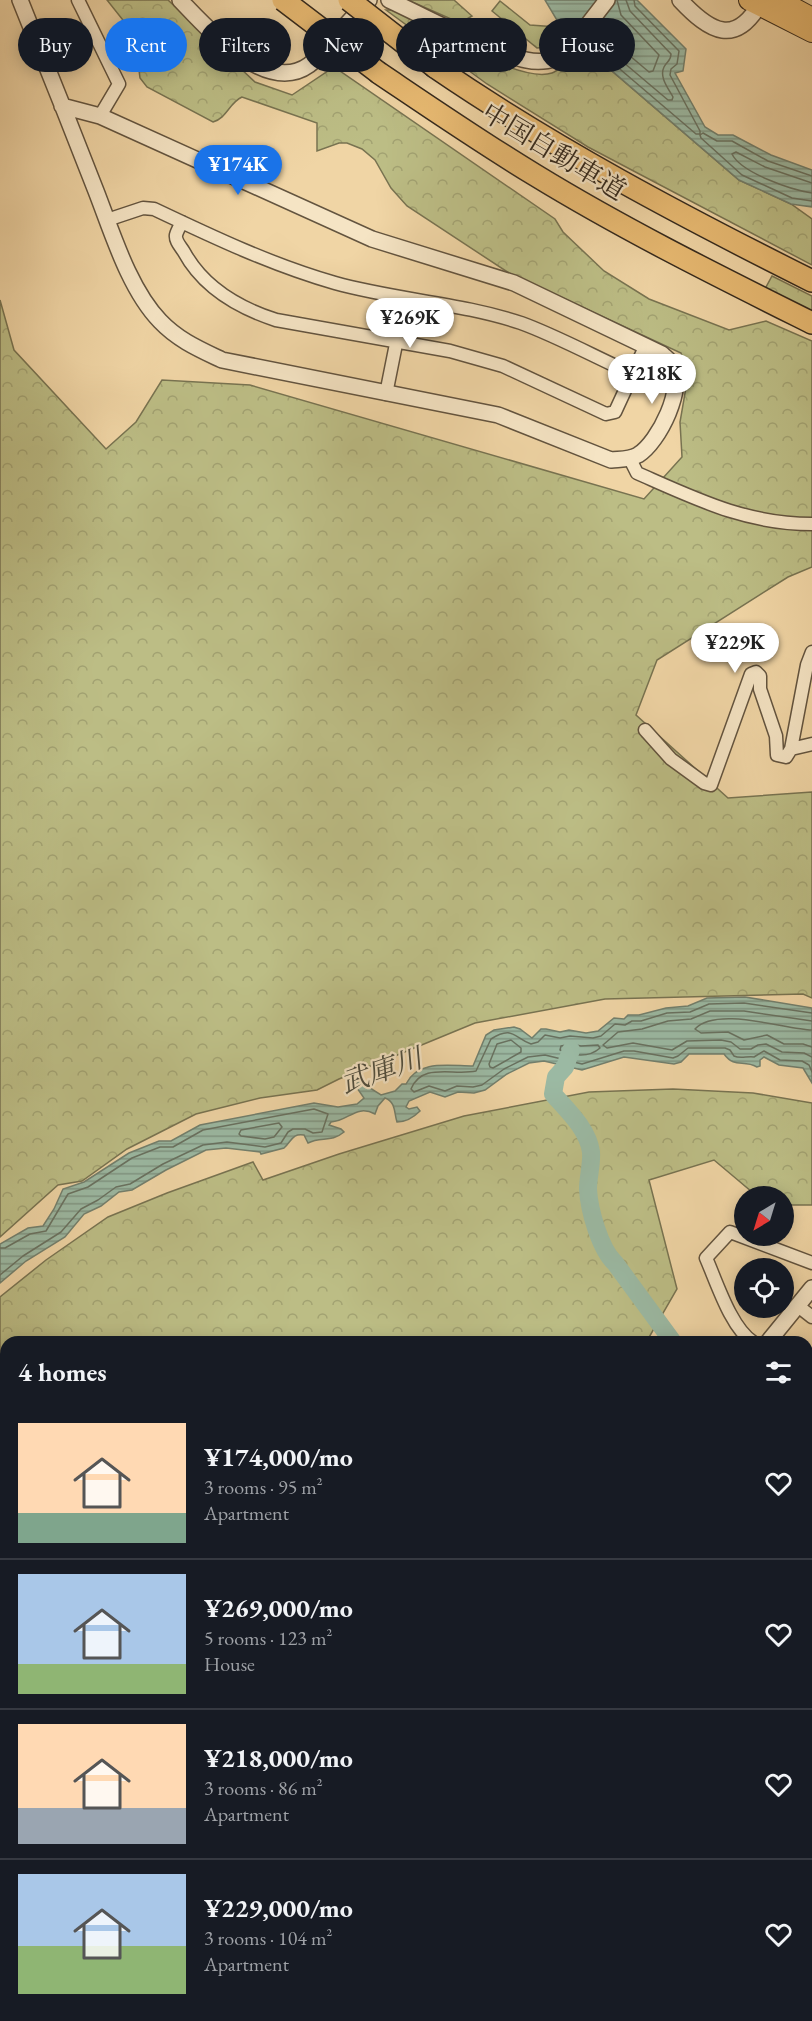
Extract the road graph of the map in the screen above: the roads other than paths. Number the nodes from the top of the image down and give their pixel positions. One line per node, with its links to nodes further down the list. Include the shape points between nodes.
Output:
1 (20, 0): 14 (street)
2 (78, 0): 15 (street, via 119,84)
3 (180, 0): 6 (street, via 216,37 266,71 280,74 309,65)
4 (283, 0): 20 (highway, 中国自動車道, bridge, via 379,73 535,175 663,248)
5 (349, 0): 18 (highway, 中国自動車道, bridge, via 435,67 557,146)
6 (369, 0)
7 (388, 0): 8 (street, via 511,56 543,61 566,53)
8 (607, 0)
9 (680, 0): 11 (street, via 707,25 724,31 742,24)
10 (779, 0): 12 (highway)
11 (757, 2): 13 (highway)
12 (812, 18)
13 (812, 32)
14 (62, 106): 15 (street); 16 (street)
15 (100, 116): 22 (street, via 372,239 514,283)
16 (107, 219): 17 (street, via 143,208); 24 (street, via 144,299 160,321 189,345 222,360)
17 (182, 222): 19 (street, via 289,269); 21 (street, via 176,234 186,256 204,278 250,312)
18 (812, 281)
19 (405, 299): 21 (street); 23 (street, via 488,313 524,324)
20 (812, 323)
21 (396, 342): 23 (street, via 450,351 503,366 606,414 615,412); 24 (street)
22 (645, 347): 23 (street); 25 (street, via 662,354 673,365 673,395 657,437)
23 (633, 374)
24 (386, 394): 25 (street, via 498,415 611,460)
25 (630, 459): 26 (street, via 637,473 713,507 754,519)
26 (812, 524)
27 (812, 652): 30 (street)
28 (645, 730): 30 (street, via 671,759 711,785 750,675 756,672 777,736 777,755 786,757)
29 (812, 744): 30 (street)
30 (791, 749)
31 (812, 1263): 35 (street, via 730,1232 706,1258)
32 (812, 1288): 33 (street)
33 (798, 1306): 34 (street); 36 (street)
34 (812, 1317)
35 (744, 1336)
36 (773, 1336)

